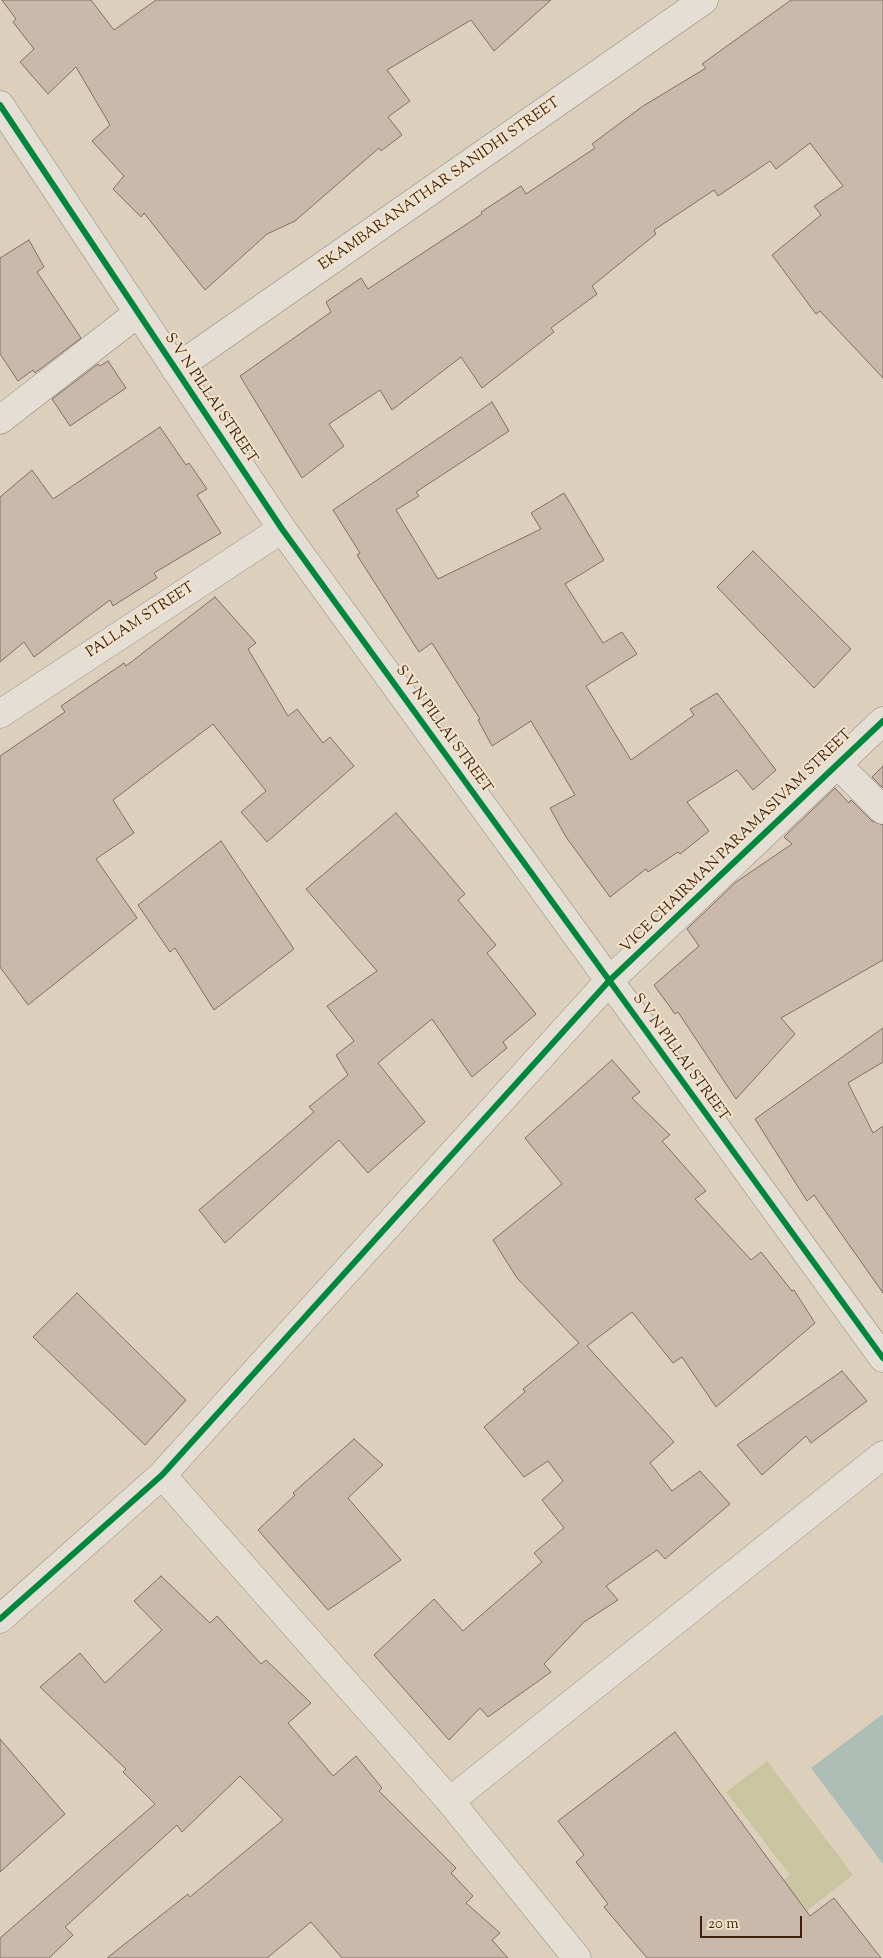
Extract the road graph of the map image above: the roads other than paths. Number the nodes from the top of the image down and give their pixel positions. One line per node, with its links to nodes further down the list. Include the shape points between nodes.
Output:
1 (704, 0): 4 (street, EKAMBARANATHAR SANIDHI STREET)
2 (0, 104): 3 (street, S V N PILLAI STREET)
3 (138, 313): 4 (street, S V N PILLAI STREET); 5 (street)
4 (175, 369): 6 (street, S V N PILLAI STREET)
5 (0, 420)
6 (282, 529): 7 (street, PALLAM STREET); 11 (street, S V N PILLAI STREET)
7 (0, 714)
8 (883, 721): 9 (street, VICE CHAIRMAN PARAMASIVAM STREET)
9 (837, 764): 10 (street); 11 (street, VICE CHAIRMAN PARAMASIVAM STREET)
10 (883, 810)
11 (609, 981): 12 (street, S V N PILLAI STREET); 14 (street, VICE CHAIRMAN PARAMASIVAM STREET)
12 (883, 1358)
13 (883, 1455): 16 (street)
14 (162, 1475): 15 (street, VICE CHAIRMAN PARAMASIVAM STREET); 16 (street)
15 (0, 1619)
16 (450, 1801): 17 (street)
17 (577, 1958)

